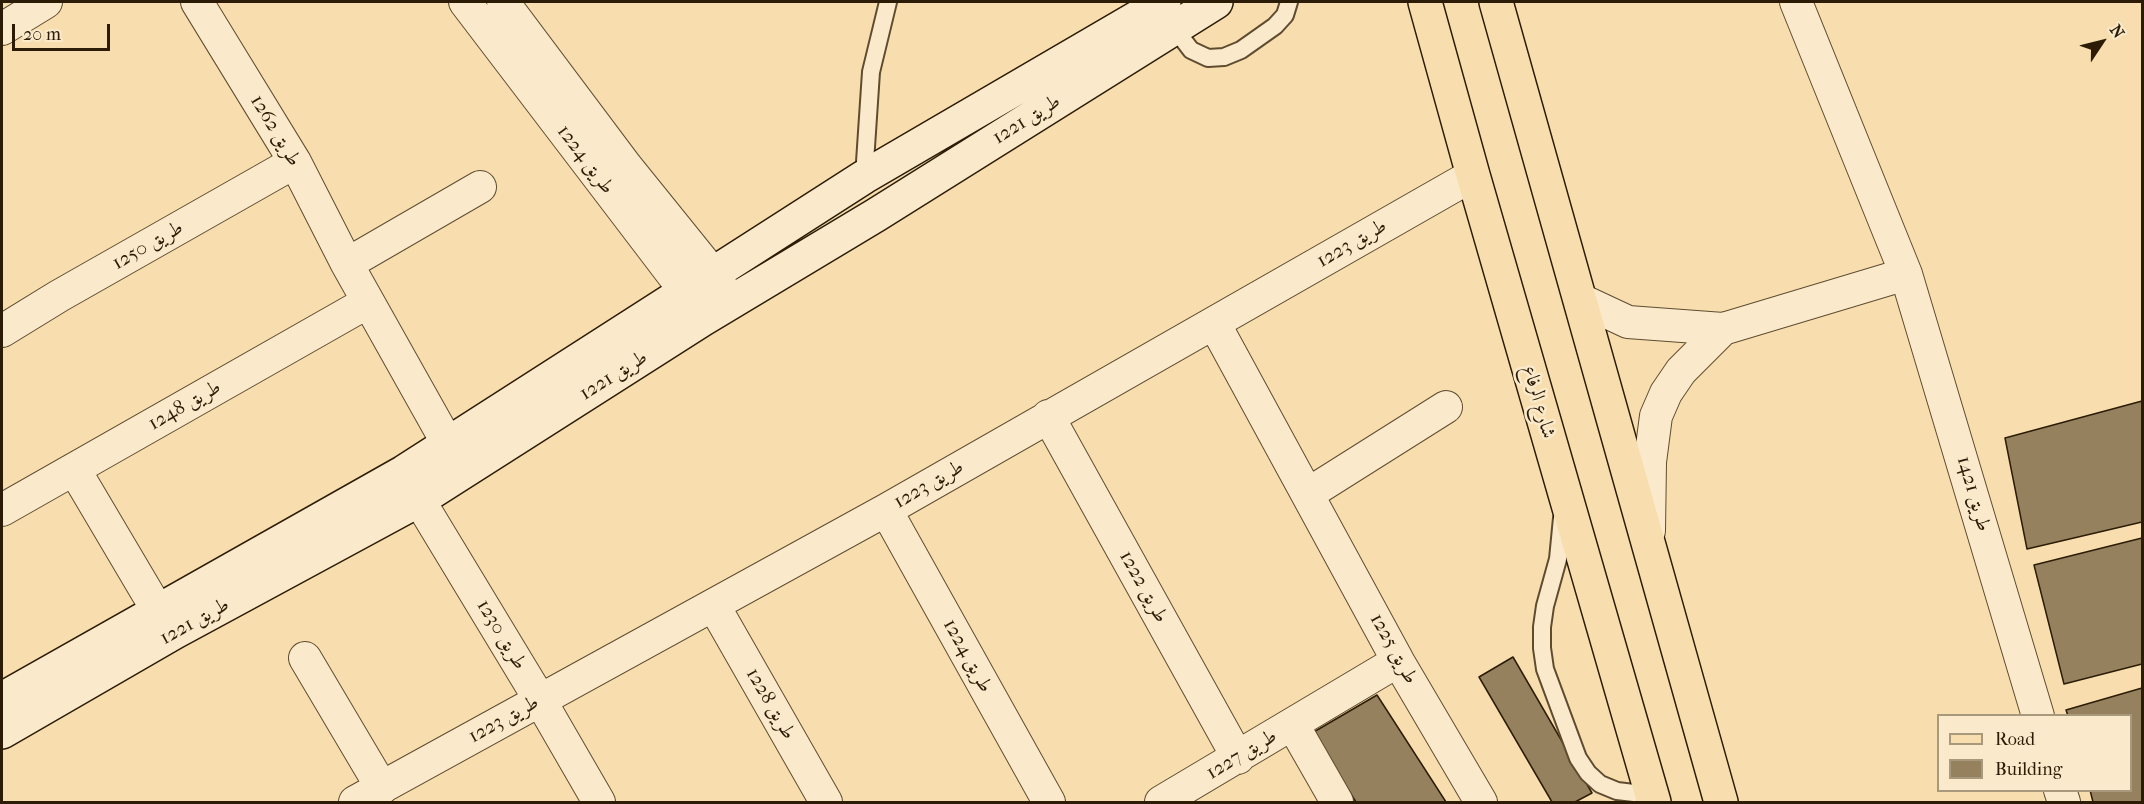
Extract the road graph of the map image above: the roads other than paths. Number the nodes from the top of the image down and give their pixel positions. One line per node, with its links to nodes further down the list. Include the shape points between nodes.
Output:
1 (46, 2): 12 (street)
2 (197, 2): 13 (street, طريق 1262)
3 (465, 2): 20 (street, طريق 1224)
4 (503, 2): 19 (street, طريق 1224)
5 (888, 2): 15 (lane, via 871,72)
6 (1216, 2): 11 (street, طريق 1221)
7 (1289, 2): 11 (lane, via 1285,15 1275,26 1224,57 1208,58 1191,50)
8 (1425, 2): 14 (main road, شارع الرفاع)
9 (1496, 2): 21 (main road)
10 (1796, 2): 18 (street, طريق 1421)
11 (1169, 15): 15 (street, طريق 1221); 23 (street, طريق 1221, via 876,215)
12 (2, 29)
13 (295, 162): 17 (street, طريق 1262); 26 (street, طريق 1250)
14 (1473, 175): 25 (street, طريق 1223); 32 (main road, شارع الرفاع)
15 (864, 177): 19 (street, طريق 1221)
16 (480, 187): 17 (street)
17 (347, 264): 22 (street, طريق 1262)
18 (1906, 274): 27 (street); 44 (street, طريق 1421)
19 (714, 275): 20 (street, طريق 1221); 23 (street, طريق 1224)
20 (686, 292): 24 (street, طريق 1224); 30 (street, طريق 1221)
21 (1581, 300): 27 (street, via 1628,322); 37 (main road)
22 (368, 302): 30 (street, طريق 1262); 31 (street, طريق 1248)
23 (731, 302): 24 (street, طريق 1221)
24 (703, 319): 34 (street, طريق 1221)
25 (1214, 323): 29 (street, طريق 1223); 33 (street, طريق 1225)
26 (2, 329)
27 (1723, 329): 37 (street, via 1681,371 1656,416 1650,462)
28 (1446, 407): 33 (street)
29 (1048, 416): 36 (street, طريق 1223); 47 (street, طريق 1222)
30 (448, 444): 39 (street, طريق 1221)
31 (74, 469): 35 (street, طريق 1248); 39 (street)
32 (1560, 478): 50 (main road, شارع الرفاع); 50 (lane, via 1562,532 1542,627 1545,669 1578,758 1588,772 1600,784 1617,791)
33 (1308, 494): 41 (street, طريق 1225)
34 (419, 500): 43 (street, طريق 1230); 46 (street, طريق 1221, via 175,632)
35 (2, 510)
36 (886, 510): 38 (street, طريق 1223); 54 (street, طريق 1224)
37 (1648, 547): 58 (main road)
38 (714, 606): 43 (street, طريق 1223); 53 (street, طريق 1228)
39 (158, 611): 42 (street, طريق 1221)
40 (305, 658): 48 (street)
41 (1398, 661): 45 (street, طريق 1227); 57 (street, طريق 1225)
42 (2, 699)
43 (540, 700): 48 (street, طريق 1223); 52 (street, طريق 1230)
44 (2037, 714)
45 (1293, 725): 47 (street, طريق 1227); 56 (street, طريق 1227)
46 (2, 732)
47 (1238, 758): 49 (street, طريق 1227)
48 (382, 788): 51 (street, طريق 1223)
49 (1195, 794): 55 (street, طريق 1227)
50 (1653, 796)
51 (355, 802)
52 (599, 802)
53 (826, 802)
54 (1049, 802)
55 (1161, 802)
56 (1337, 802)
57 (1481, 802)
58 (1721, 802)

